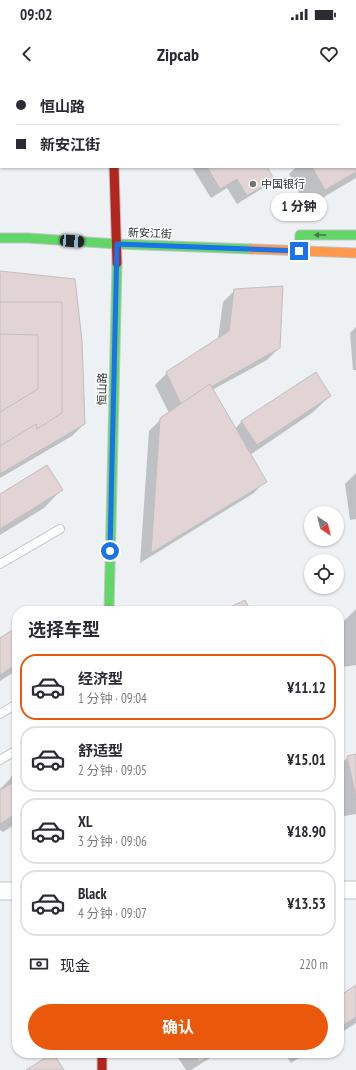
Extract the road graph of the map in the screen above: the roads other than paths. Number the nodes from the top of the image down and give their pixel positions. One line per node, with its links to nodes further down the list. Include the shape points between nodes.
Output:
1 (114, 168): 4 (street, 恒山路)
2 (356, 236): 5 (street, one-way to 5, via 300,234)
3 (0, 238): 4 (street, 新安江街)
4 (117, 244): 5 (street, 新安江街); 9 (street, 恒山路)
5 (299, 251): 6 (street, 新安江街)
6 (356, 252)
7 (60, 529): 8 (lane)
8 (0, 564)
9 (109, 606)
10 (12, 707): 11 (lane)
11 (0, 714)
12 (12, 753): 13 (lane)
13 (0, 760)
14 (344, 890): 15 (street)
15 (356, 890)
16 (0, 891): 17 (street)
17 (12, 891)
18 (102, 1058): 19 (street)
19 (102, 1070)

